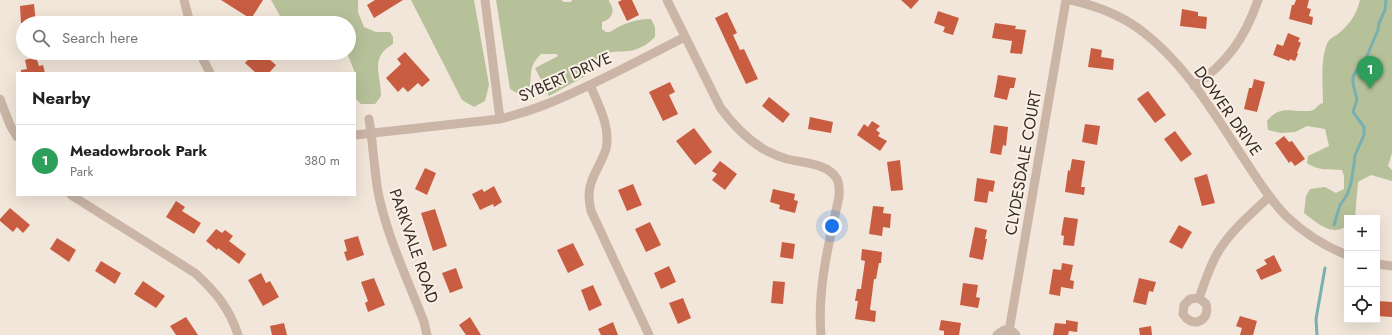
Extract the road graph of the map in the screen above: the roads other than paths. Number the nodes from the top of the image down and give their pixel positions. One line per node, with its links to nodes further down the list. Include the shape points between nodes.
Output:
1 (184, 0): 7 (street)
2 (485, 0): 15 (street)
3 (667, 0): 8 (street)
4 (1066, 0): 25 (street, CLYDESDALE COURT)
5 (1071, 0): 12 (street, DOWER DRIVE, via 1111,13 1142,31 1161,48)
6 (1258, 0): 12 (street, via 1247,26 1230,54 1212,74)
7 (188, 16)
8 (685, 37): 11 (street, SYBERT DRIVE); 29 (street, via 720,107 738,130 767,151 823,167 838,180 839,197 822,282)
9 (204, 60): 10 (street)
10 (210, 72)
11 (590, 85): 15 (street, SYBERT DRIVE, via 547,104); 28 (street, via 603,115 606,133 606,148 592,180 589,195 590,211)
12 (1194, 86): 20 (street, DOWER DRIVE)
13 (0, 99): 16 (street)
14 (369, 119): 17 (street, PARKVALE ROAD)
15 (500, 119): 17 (street, SYBERT DRIVE)
16 (16, 134)
17 (371, 134): 18 (street, SYBERT DRIVE); 27 (street, PARKVALE ROAD, via 378,193 393,243)
18 (356, 135)
19 (73, 196): 26 (street, via 195,273 221,300)
20 (1270, 197): 21 (street, DOWER DRIVE, via 1286,216 1317,241); 24 (street, via 1245,220 1220,249)
21 (1344, 254)
22 (1380, 264): 23 (street)
23 (1392, 266)
24 (1199, 298)
25 (1013, 333): 30 (street, CLYDESDALE COURT, via 1004,330)
26 (238, 335)
27 (427, 335)
28 (649, 335)
29 (820, 335)
30 (997, 335)

